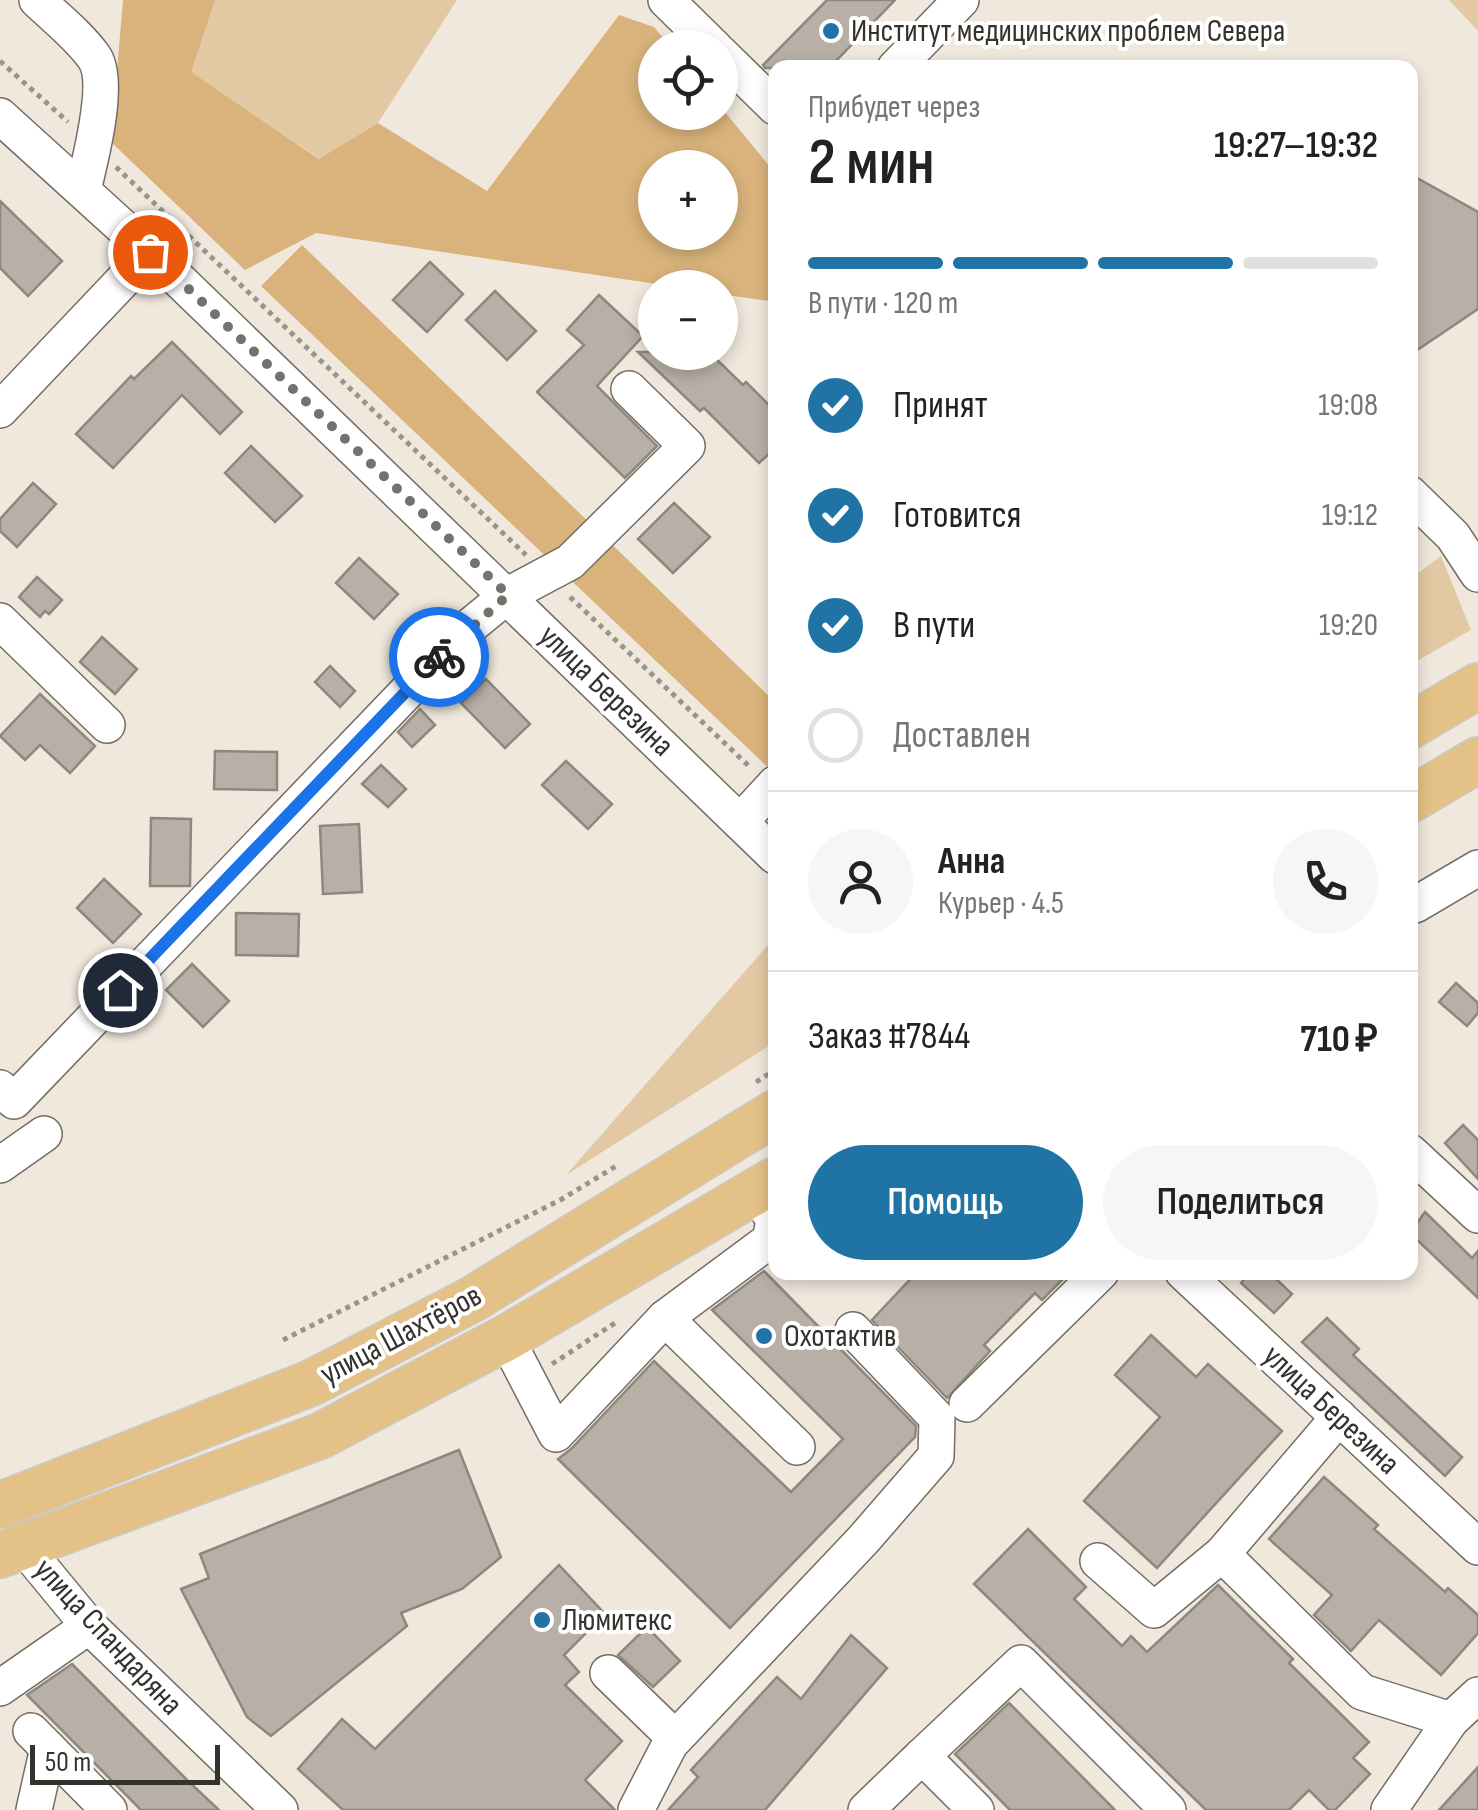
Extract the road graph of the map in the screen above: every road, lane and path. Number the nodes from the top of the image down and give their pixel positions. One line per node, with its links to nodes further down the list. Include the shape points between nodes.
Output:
1 (38, 0): 10 (street, via 100,70)
2 (666, 0): 4 (street)
3 (962, 0): 5 (street)
4 (696, 30)
5 (904, 60)
6 (0, 61): 10 (path)
7 (738, 71): 8 (street)
8 (768, 100)
9 (0, 116): 11 (street, улица Березина)
10 (94, 146): 11 (street); 17 (path)
11 (84, 190): 12 (street, улица Березина)
12 (150, 252): 14 (street); 18 (street, улица Березина)
13 (629, 389): 17 (street, via 687,446 570,562)
14 (0, 410)
15 (1418, 502): 16 (street, via 1454,536)
16 (1478, 574)
17 (547, 575): 18 (street); 24 (path)
18 (508, 595): 27 (street, улица Березина); 31 (street)
19 (0, 621): 22 (street)
20 (1478, 686): 21 (main road)
21 (1418, 721)
22 (108, 725)
23 (1478, 760): 26 (main road)
24 (768, 780)
25 (768, 792): 27 (street)
26 (1418, 795)
27 (740, 822): 28 (street, улица Березина)
28 (768, 849)
29 (1478, 868): 30 (street)
30 (1418, 903)
31 (7, 1094)
32 (759, 1102): 49 (main road, улица Шахтёров, via 471,1300 311,1384)
33 (44, 1134): 36 (street)
34 (1418, 1159): 38 (street)
35 (627, 1160): 45 (path)
36 (0, 1164)
37 (766, 1185): 44 (main road, улица Шахтёров)
38 (1478, 1214)
39 (768, 1241): 42 (street)
40 (1093, 1280): 46 (street)
41 (1192, 1280): 47 (street, улица Березина)
42 (665, 1318): 44 (street, via 556,1434); 48 (street)
43 (853, 1330): 59 (street, via 937,1418 936,1456)
44 (506, 1338): 51 (main road, улица Шахтёров, via 320,1436)
45 (283, 1340)
46 (968, 1404)
47 (1339, 1417): 50 (street, улица Березина); 52 (street)
48 (797, 1447)
49 (0, 1505)
50 (1478, 1547)
51 (12, 1551): 54 (street, улица Спандаряна)
52 (1222, 1554): 53 (street, via 1154,1610); 58 (street, via 1362,1692)
53 (1098, 1561)
54 (88, 1626): 56 (street); 63 (street, улица Спандаряна)
55 (608, 1674): 59 (street)
56 (0, 1688)
57 (1478, 1695): 58 (street)
58 (1451, 1720): 68 (street)
59 (675, 1738): 64 (street)
60 (922, 1756): 65 (street); 66 (street); 67 (street, via 1021,1663)
61 (26, 1802): 62 (street, via 40,1739)
62 (109, 1810)
63 (280, 1810)
64 (636, 1810)
65 (866, 1810)
66 (976, 1810)
67 (1168, 1810)
68 (1388, 1810)

